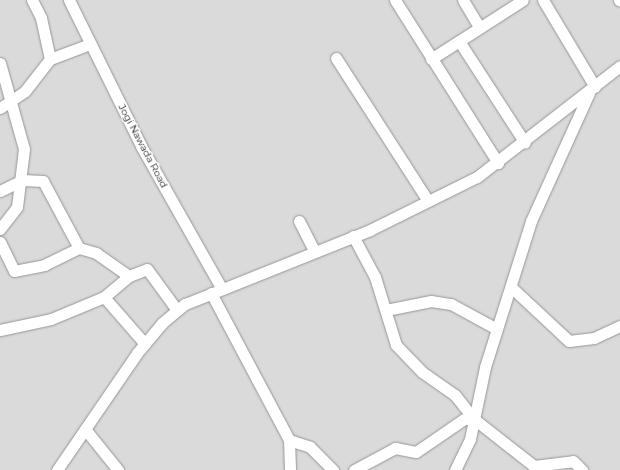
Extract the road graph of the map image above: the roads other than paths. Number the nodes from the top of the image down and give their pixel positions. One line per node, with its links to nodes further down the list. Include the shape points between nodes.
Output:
1 (32, 0): 11 (street, via 41,18)
2 (69, 0): 9 (street, Jogi Nawada Road)
3 (395, 0): 12 (street)
4 (463, 0): 7 (street)
5 (523, 0): 7 (street)
6 (543, 0): 15 (street)
7 (479, 27): 8 (street)
8 (459, 41): 12 (street); 18 (street)
9 (90, 44): 11 (street); 31 (street, Jogi Nawada Road, via 141,146)
10 (336, 58): 22 (street)
11 (50, 59): 16 (street, via 25,91)
12 (431, 59): 19 (street)
13 (0, 63): 16 (street)
14 (620, 66): 15 (street)
15 (592, 89): 18 (street); 30 (street, via 531,221)
16 (10, 102): 17 (street); 20 (street, via 24,149)
17 (0, 108)
18 (525, 143): 19 (street)
19 (498, 163): 22 (street, via 477,177)
20 (22, 180): 21 (street); 24 (street, via 17,207); 27 (street, via 43,181 50,188)
21 (0, 191)
22 (428, 201): 25 (street)
23 (299, 221): 28 (street)
24 (0, 229)
25 (353, 236): 28 (street); 35 (street, via 375,277)
26 (0, 242): 27 (street, via 11,270 19,272 44,265)
27 (79, 248): 29 (street, via 96,253)
28 (314, 251): 31 (street)
29 (129, 276): 33 (street); 34 (street, via 147,269)
30 (511, 286): 36 (street, via 569,341 594,338); 37 (street)
31 (222, 289): 32 (street)
32 (211, 293): 34 (street); 42 (street)
33 (104, 297): 38 (street, via 51,319); 39 (street)
34 (177, 310): 39 (street)
35 (386, 310): 37 (street, via 431,301 451,304); 40 (street, via 396,346 422,372 455,395)
36 (620, 326)
37 (497, 329): 40 (street)
38 (0, 330)
39 (145, 344): 41 (street)
40 (474, 419): 47 (street, via 464,419 416,452 395,448); 48 (street, via 470,440); 49 (street, via 534,466 573,461)
41 (85, 428): 43 (street); 44 (street)
42 (289, 440): 45 (street); 46 (street, via 310,447)
43 (57, 470)
44 (118, 470)
45 (290, 470)
46 (333, 470)
47 (354, 470)
48 (455, 470)
49 (582, 470)

